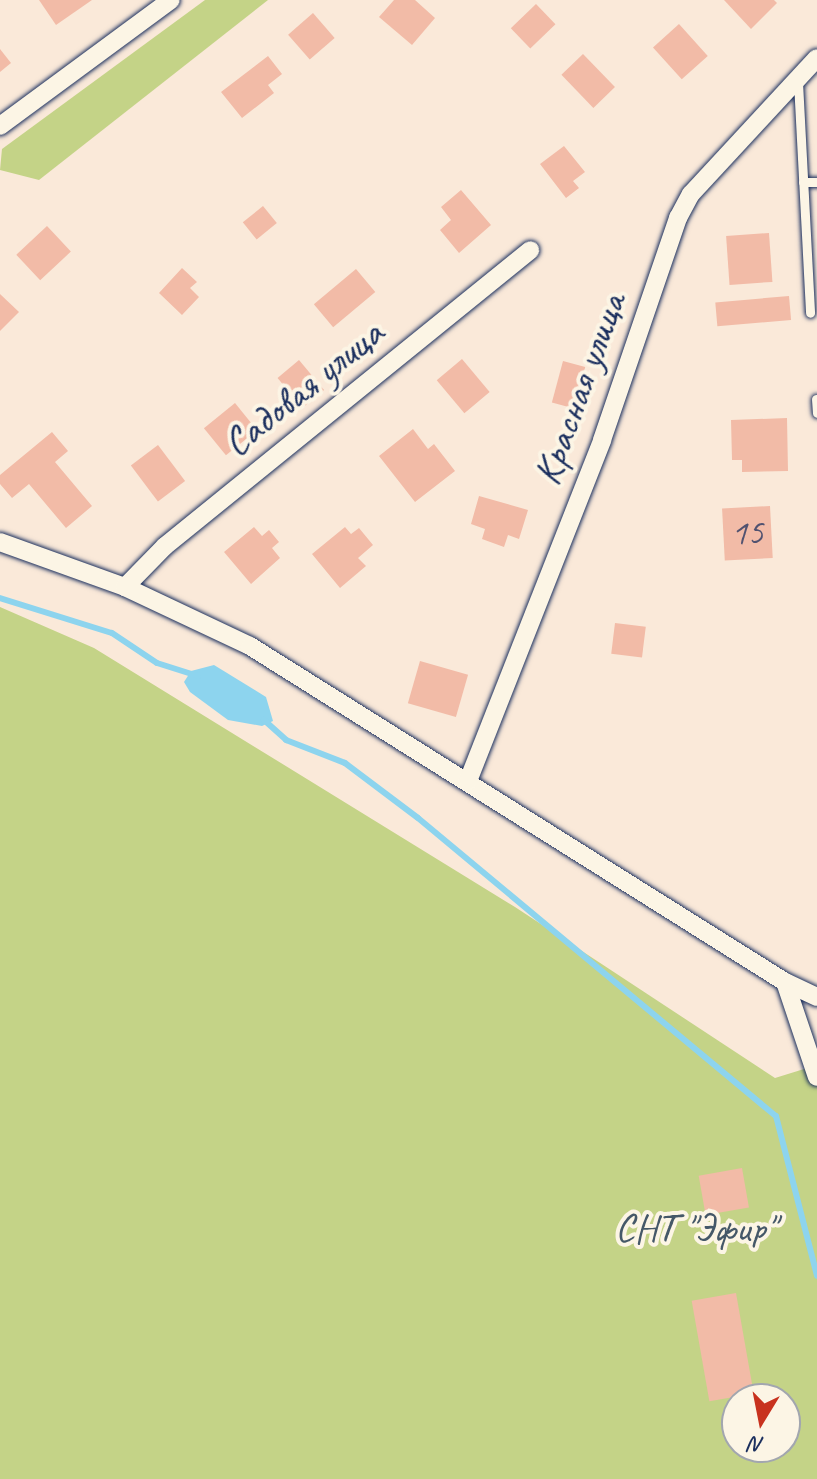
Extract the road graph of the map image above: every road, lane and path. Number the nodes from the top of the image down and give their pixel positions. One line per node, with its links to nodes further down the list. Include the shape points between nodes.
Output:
1 (171, 0): 4 (street)
2 (817, 58): 3 (street, Красная улица)
3 (798, 79): 5 (lane); 13 (street, Красная улица, via 691,194 678,218 602,440)
4 (0, 126)
5 (803, 182): 6 (lane); 8 (lane)
6 (817, 182)
7 (530, 250): 12 (street, Садовая улица, via 165,546)
8 (810, 313)
9 (816, 399): 10 (lane)
10 (817, 413)
11 (0, 542): 12 (street)
12 (125, 587): 13 (street, via 250,646)
13 (468, 781): 14 (street)
14 (785, 982): 15 (street); 16 (street)
15 (817, 997)
16 (817, 1077)

